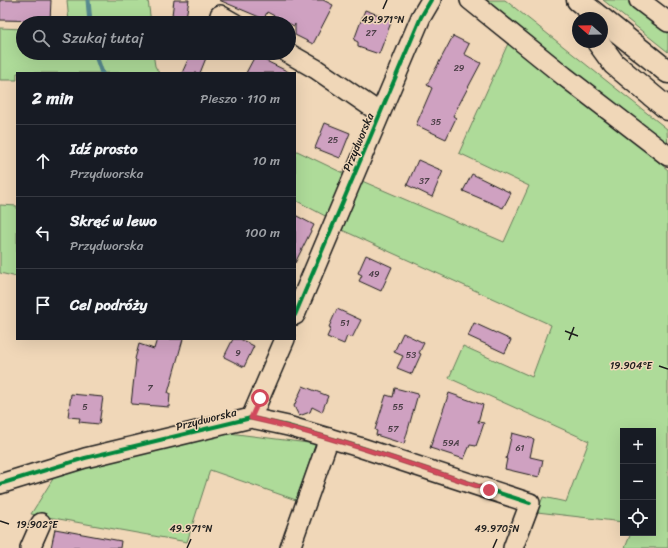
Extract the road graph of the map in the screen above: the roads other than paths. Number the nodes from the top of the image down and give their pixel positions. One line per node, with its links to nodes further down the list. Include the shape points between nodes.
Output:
1 (430, 0): 14 (street, Przydworska)
2 (470, 0): 15 (street)
3 (566, 0): 6 (highway)
4 (578, 0): 7 (highway)
5 (639, 0): 8 (street)
6 (575, 12)
7 (593, 12)
8 (668, 22)
9 (608, 25): 12 (highway)
10 (602, 48): 13 (highway, via 614,64)
11 (296, 58): 14 (street)
12 (668, 72)
13 (668, 108)
14 (380, 113): 16 (street, Przydworska)
15 (668, 156)
16 (296, 313)
17 (285, 340): 18 (street, Przydworska)
18 (251, 418): 19 (street, Przydworska); 20 (street, Przydworska, via 85,458)
19 (329, 438): 23 (street); 24 (street, Przydworska, via 530,503)
20 (0, 484)
21 (41, 523): 22 (street)
22 (30, 548)
23 (290, 548)
24 (513, 548)

